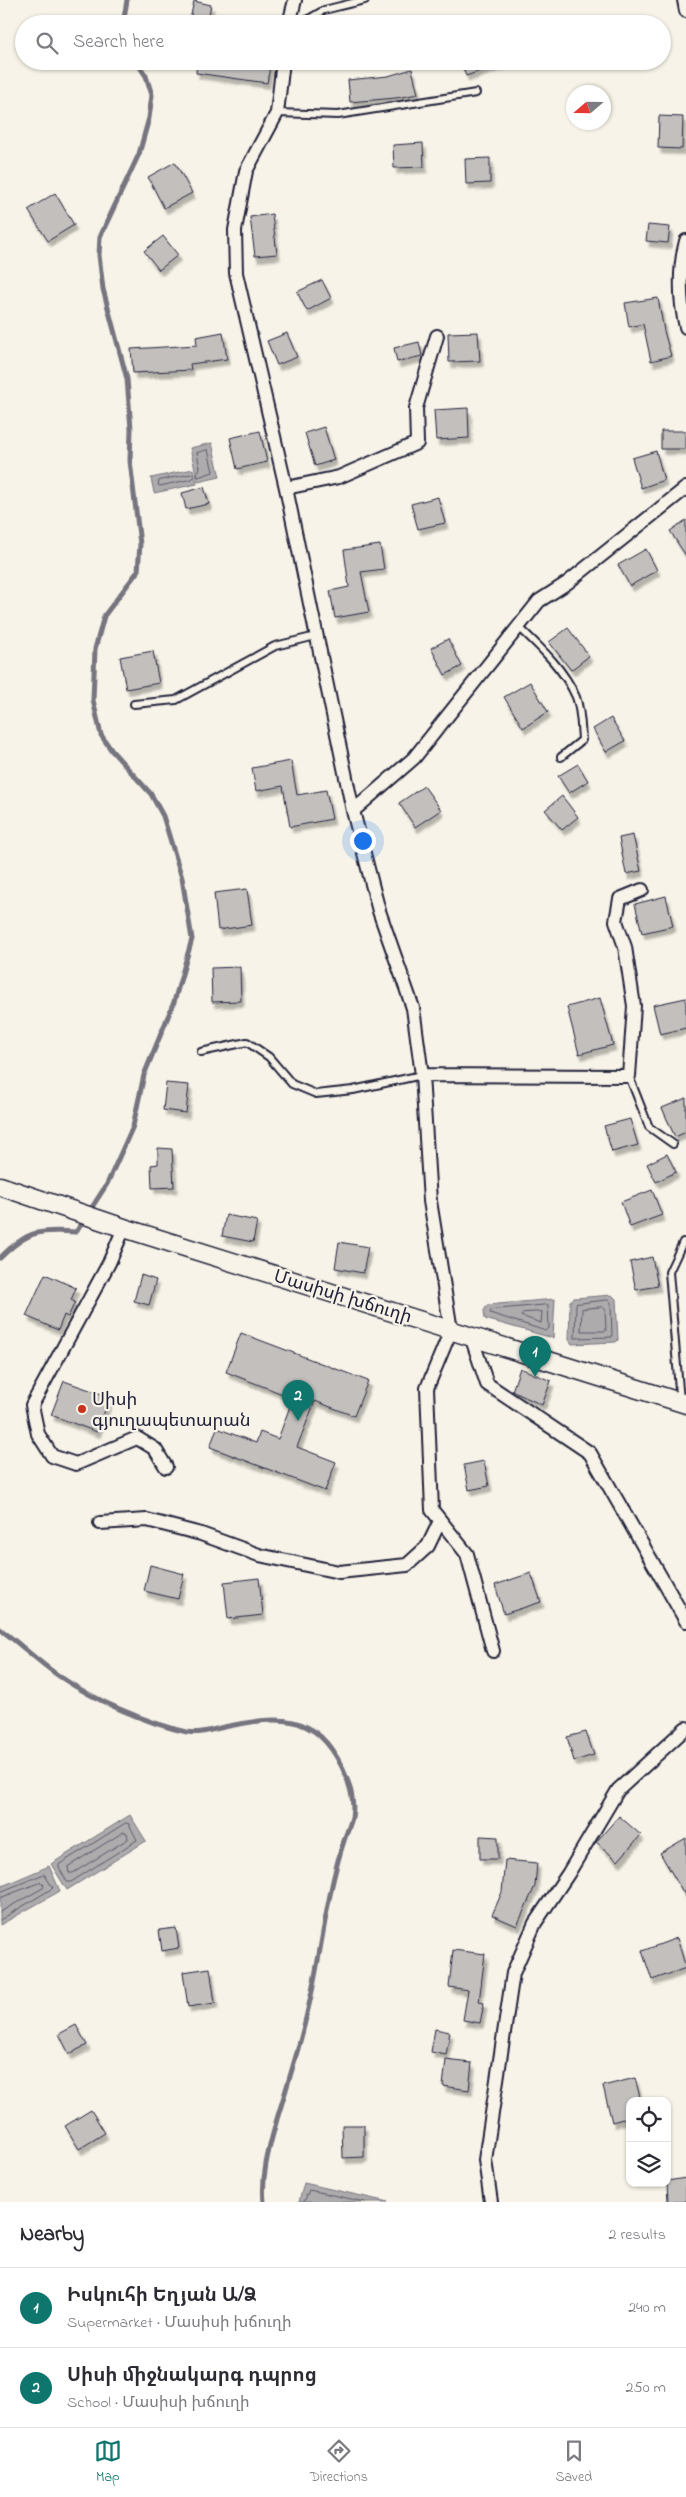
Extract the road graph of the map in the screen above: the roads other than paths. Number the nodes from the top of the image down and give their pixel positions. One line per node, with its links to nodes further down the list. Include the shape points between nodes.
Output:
1 (296, 0): 5 (street)
2 (365, 0): 6 (lane)
3 (684, 0): 4 (street)
4 (686, 11)
5 (292, 15)
6 (315, 15)
7 (282, 70): 9 (street)
8 (476, 93): 9 (lane, via 338,115)
9 (277, 113): 13 (street, via 246,171 235,230 236,273)
10 (686, 241): 11 (street, via 681,260)
11 (686, 327)
12 (437, 336): 13 (street, via 416,408 417,443 339,477)
13 (286, 488): 16 (street)
14 (686, 488): 15 (street, via 567,583 539,601)
15 (519, 627): 18 (lane, via 551,658 576,697 582,740); 19 (street, via 414,758)
16 (316, 636): 17 (lane, via 275,646 176,700); 19 (street)
17 (134, 704)
18 (562, 757)
19 (353, 811): 22 (street, via 379,911 413,1008)
20 (642, 890): 23 (street, via 620,899 616,921 625,947 634,1006)
21 (201, 1052): 22 (lane, via 247,1042 269,1056 292,1084 316,1094)
22 (422, 1075): 23 (street); 28 (street, via 430,1200)
23 (629, 1076): 24 (lane, via 650,1127)
24 (674, 1144)
25 (0, 1186): 26 (main road, Մասիսի խճուղի)
26 (124, 1228): 28 (main road, Մասիսի խճուղի); 31 (street, via 109,1263 32,1405 38,1434 52,1456 76,1464 137,1438 156,1449)
27 (684, 1242): 30 (lane, via 669,1272)
28 (451, 1330): 29 (main road, Մասիսի խճուղի); 32 (street, via 427,1388 432,1510)
29 (471, 1336): 30 (main road, Մասիսի խճուղի); 34 (street, via 487,1384 590,1453)
30 (683, 1403)
31 (166, 1467)
32 (440, 1521): 33 (street, via 428,1546 407,1564 339,1572 259,1555 201,1534 147,1520); 35 (street, via 467,1554)
33 (100, 1523)
34 (686, 1621)
35 (493, 1651)
36 (686, 1728): 37 (street, via 618,1790 535,1922 513,1973 485,2160)
37 (491, 2202)

